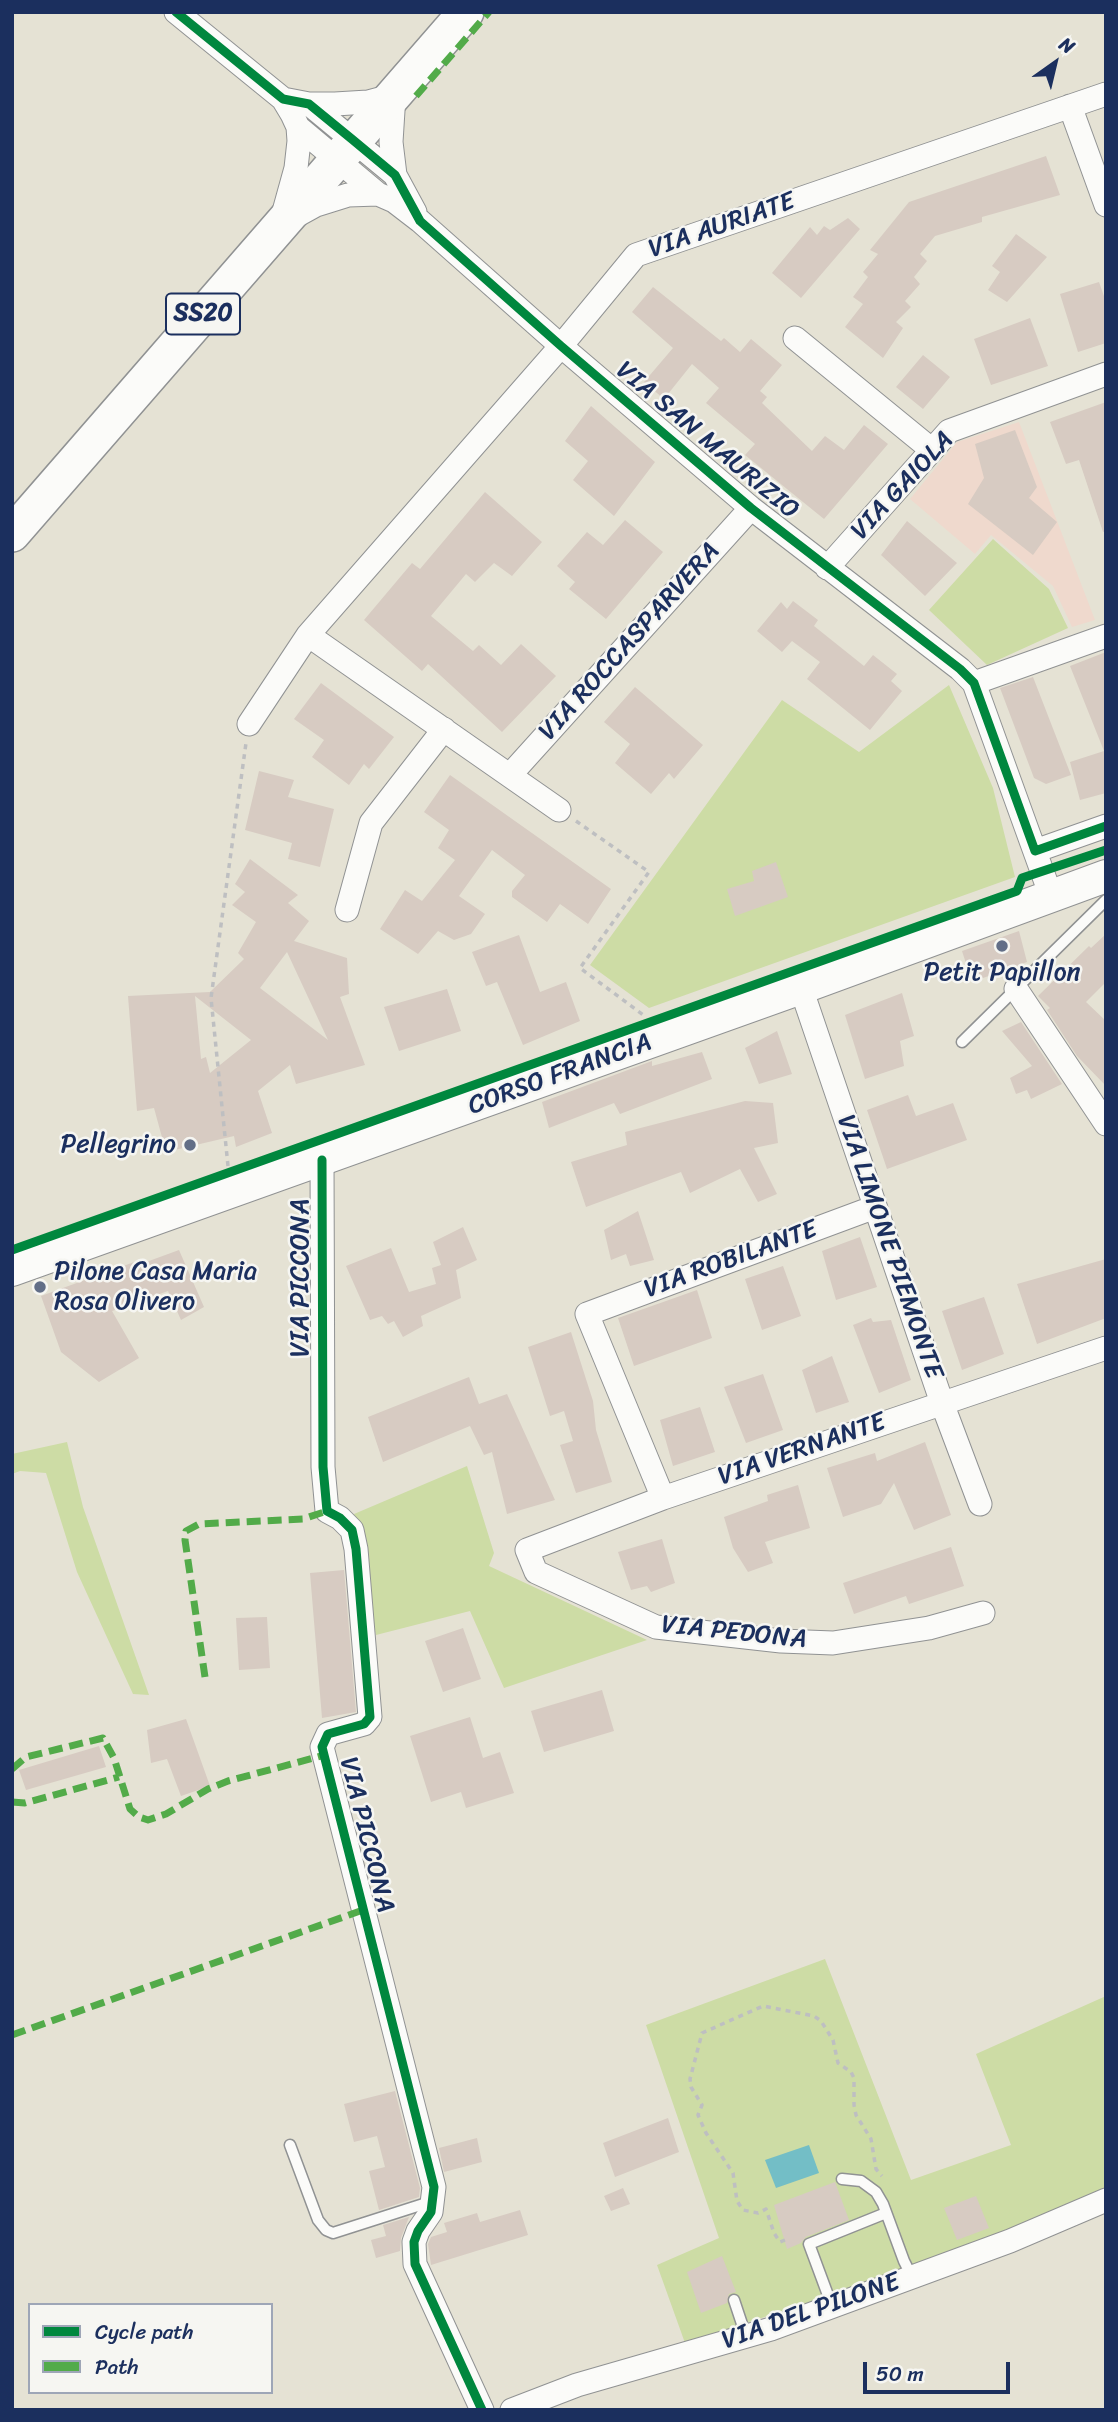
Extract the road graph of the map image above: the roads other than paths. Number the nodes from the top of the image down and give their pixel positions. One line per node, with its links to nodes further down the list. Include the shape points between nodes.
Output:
1 (176, 12): 5 (street)
2 (466, 12): 4 (main road, SS20)
3 (1106, 94): 7 (street, VIA AURIATE)
4 (394, 95): 6 (street, via 368,102); 9 (main road, SS20); 10 (street, via 391,142)
5 (282, 99): 6 (street); 8 (street)
6 (309, 104): 9 (street)
7 (1070, 106): 12 (street); 16 (street, VIA AURIATE, via 636,255)
8 (298, 127): 9 (street); 14 (street, via 296,168)
9 (345, 150): 10 (street); 11 (street); 14 (main road, SS20)
10 (395, 176): 13 (street)
11 (379, 194): 13 (street); 14 (street, via 348,195 316,205)
12 (1106, 205)
13 (421, 221): 16 (street, VIA SAN MAURIZIO)
14 (281, 224): 20 (main road, SS20)
15 (795, 338): 18 (street)
16 (561, 346): 19 (street, VIA SAN MAURIZIO); 22 (street, VIA AURIATE)
17 (1106, 374): 18 (street, VIA GAIOLA, via 949,431)
18 (932, 450): 21 (street, VIA GAIOLA)
19 (751, 508): 21 (street, VIA SAN MAURIZIO); 27 (street, VIA ROCCASPARVERA)
20 (12, 534)
21 (827, 568): 24 (street, VIA SAN MAURIZIO)
22 (308, 635): 25 (street, VIA AURIATE); 26 (street)
23 (1106, 636): 24 (street)
24 (974, 683): 30 (street)
25 (249, 724)
26 (443, 729): 27 (street); 34 (street, via 371,823)
27 (510, 775): 28 (street)
28 (559, 810)
29 (1106, 827): 30 (street)
30 (1035, 851): 32 (street)
31 (1106, 876): 32 (main road, CORSO FRANCIA)
32 (1051, 896): 35 (main road, CORSO FRANCIA)
33 (1106, 900): 36 (lane)
34 (347, 910)
35 (801, 988): 39 (main road, CORSO FRANCIA); 40 (street, VIA LIMONE PIEMONTE)
36 (1016, 989): 37 (lane); 38 (street)
37 (962, 1042)
38 (1106, 1124)
39 (322, 1160): 41 (main road, CORSO FRANCIA); 50 (street, VIA PICCONA, via 323,1467 327,1511 352,1530 356,1549 370,1717 364,1724 328,1734 323,1747 435,2188)
40 (875, 1207): 43 (street, VIA LIMONE PIEMONTE); 44 (street, VIA ROBILANTE, via 587,1314)
41 (12, 1270)
42 (1106, 1348): 43 (street, VIA VERNANTE)
43 (942, 1402): 44 (street, VIA VERNANTE); 45 (street, VIA LIMONE PIEMONTE)
44 (663, 1498): 46 (street, VIA PEDONA, via 527,1550 536,1572 656,1627 780,1641 833,1643 929,1628)
45 (980, 1504)
46 (983, 1613)
47 (290, 2144): 50 (lane, via 318,2220 332,2233)
48 (842, 2179): 51 (lane, via 861,2182 879,2197)
49 (1106, 2200): 52 (street, VIA DEL PILONE)
50 (433, 2201): 56 (street, via 414,2242 415,2264)
51 (886, 2213): 52 (lane); 54 (lane, via 809,2244)
52 (912, 2277): 54 (street, VIA DEL PILONE)
53 (734, 2300): 55 (lane)
54 (832, 2306): 55 (street, VIA DEL PILONE)
55 (746, 2336): 57 (street, VIA DEL PILONE, via 577,2385)
56 (482, 2410)
57 (512, 2410)

